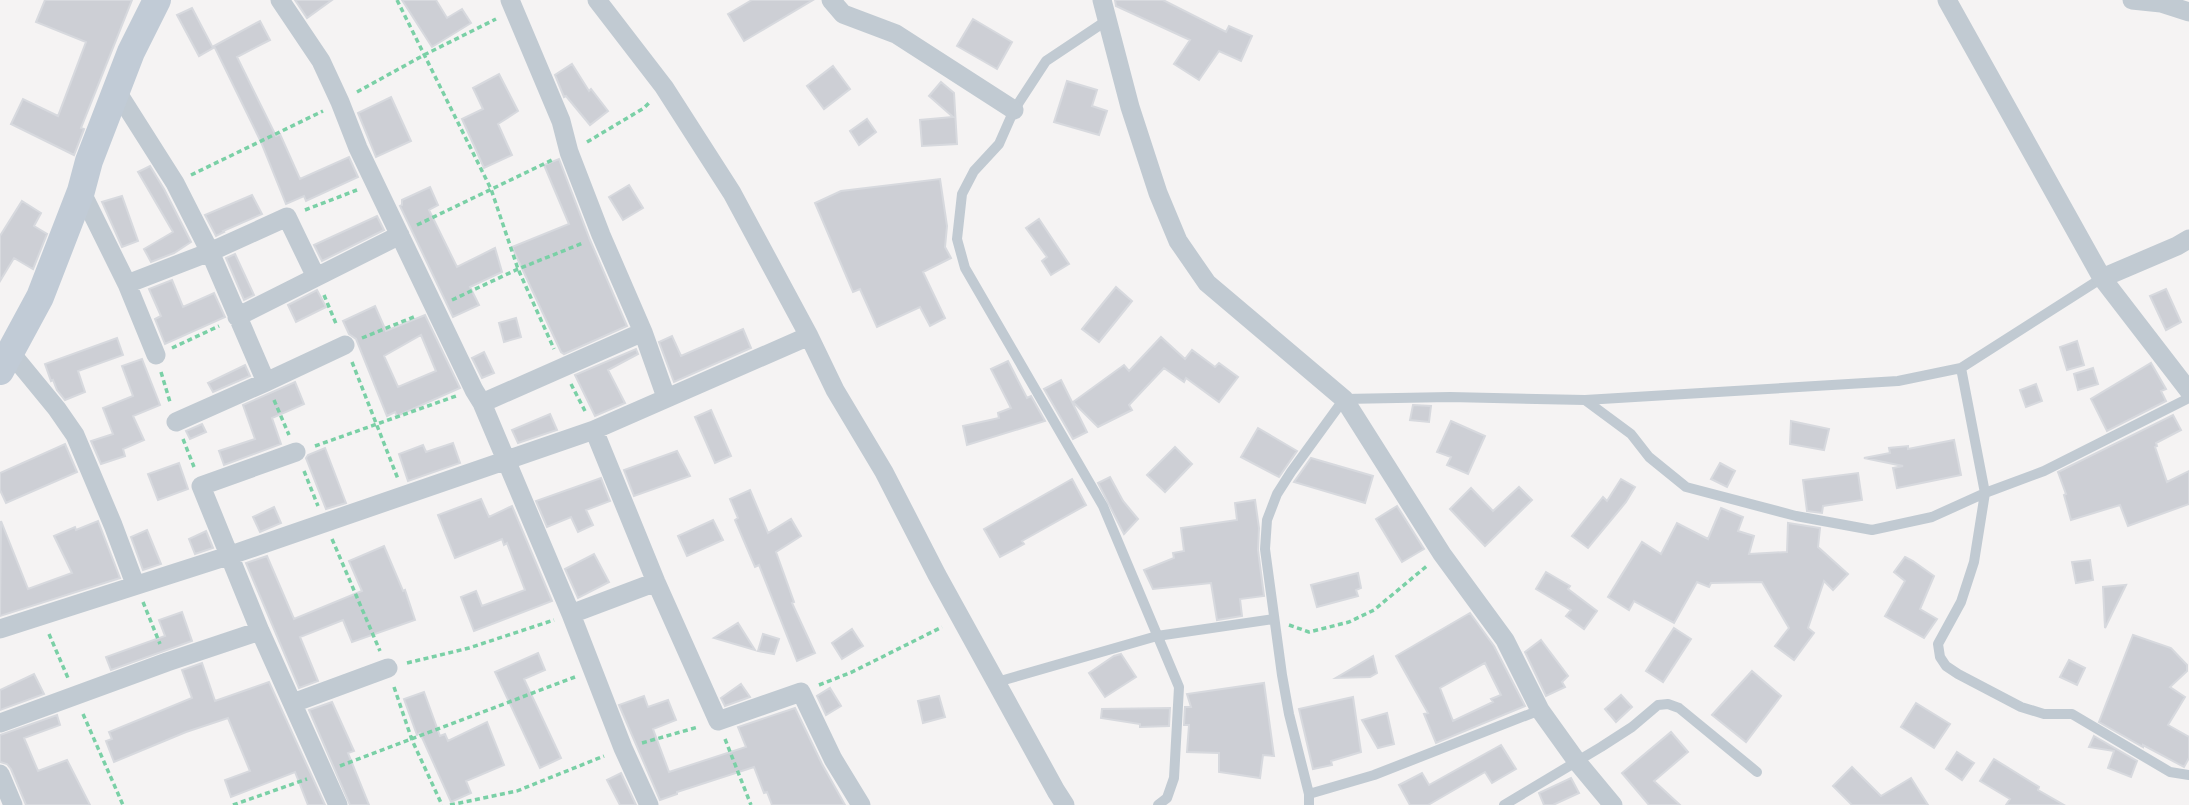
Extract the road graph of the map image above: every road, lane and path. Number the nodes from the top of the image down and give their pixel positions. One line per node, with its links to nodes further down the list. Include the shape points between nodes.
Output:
1 (157, 0): 13 (main road)
2 (280, 0): 16 (street, via 321,61)
3 (397, 0): 17 (path)
4 (510, 0): 15 (street, via 561,121)
5 (597, 0): 12 (street)
6 (831, 0): 14 (street, via 843,13 896,34)
7 (1102, 0): 11 (street)
8 (1947, 0): 26 (street)
9 (2132, 0): 10 (street)
10 (2189, 12)
11 (1106, 21): 14 (lane, via 1046,61); 42 (street, via 1158,193 1178,242 1207,283)
12 (664, 87): 15 (path, via 644,108); 31 (street, via 732,193)
13 (116, 90): 18 (main road); 23 (street, via 175,183)
14 (1014, 110): 61 (lane, via 999,144 974,171 962,194 957,239 965,268 1103,506)
15 (569, 152): 17 (path); 21 (street)
16 (376, 182): 19 (path); 20 (street)
17 (491, 189): 20 (path); 24 (path)
18 (81, 191): 27 (street); 34 (main road, via 40,297)
19 (287, 217): 23 (street); 25 (street)
20 (400, 234): 25 (street); 28 (street)
21 (601, 235): 24 (path); 30 (street)
22 (2189, 239): 26 (street)
23 (210, 252): 27 (street); 29 (street)
24 (518, 269): 28 (path); 36 (path)
25 (316, 276): 29 (street); 32 (path)
26 (2102, 278): 35 (lane); 38 (street)
27 (127, 284): 33 (street)
28 (436, 308): 32 (path); 39 (street)
29 (237, 317): 33 (path); 37 (street)
30 (643, 332): 36 (street); 40 (street)
31 (809, 336): 40 (street); 57 (street)
32 (345, 345): 37 (street); 45 (path)
33 (156, 355)
34 (5, 362): 55 (street, via 57,409 75,435)
35 (1961, 368): 43 (lane, via 1898,381); 49 (lane)
36 (562, 369): 39 (street); 46 (path)
37 (267, 382): 44 (street); 47 (path)
38 (2189, 391)
39 (478, 396): 45 (path); 48 (street)
40 (666, 397): 46 (street)
41 (2189, 398): 49 (lane, via 2044,471)
42 (1344, 399): 43 (lane); 52 (street); 58 (lane, via 1291,471 1268,520 1265,549)
43 (1585, 400): 49 (lane, via 1631,434 1648,457 1686,487 1796,516 1872,530 1932,517)
44 (177, 422)
45 (376, 426): 47 (path); 50 (path)
46 (594, 430): 48 (street); 54 (street)
47 (296, 452): 51 (path); 53 (street, via 201,486)
48 (507, 461): 50 (street); 56 (street)
49 (1985, 493): 77 (lane, via 1974,562 1961,602 1938,644 1946,666 2021,707 2044,714 2072,714 2170,772)
50 (404, 497): 51 (street)
51 (324, 522): 53 (street); 63 (path)
52 (1442, 554): 58 (path, via 1374,610 1349,622 1309,632); 68 (street, via 1505,640)
53 (231, 555): 55 (street); 60 (street)
54 (656, 582): 56 (street); 69 (street)
55 (135, 584): 59 (street); 62 (path)
56 (571, 614): 63 (path, via 469,648); 64 (street)
57 (961, 617): 65 (street); 66 (path, via 852,672)
58 (1274, 619): 61 (lane); 78 (lane)
59 (0, 629)
60 (260, 631): 62 (street); 67 (street)
61 (1157, 636): 65 (lane); 88 (lane, via 1178,688 1174,778 1167,798)
62 (167, 662): 70 (street)
63 (388, 668): 67 (street); 71 (path)
64 (592, 671): 71 (path); 72 (street)
65 (997, 682): 87 (street)
66 (801, 692): 69 (street); 86 (street)
67 (293, 703): 75 (street)
68 (1540, 710): 73 (street); 78 (lane)
69 (718, 721): 72 (path); 85 (path)
70 (0, 723)
71 (412, 740): 75 (path); 82 (path)
72 (623, 748): 83 (path, via 517,791); 84 (street)
73 (1578, 763): 74 (lane, via 1651,709 1668,704); 89 (lane); 90 (street)
74 (1757, 772)
75 (324, 773): 80 (path); 81 (street)
76 (0, 774): 79 (street)
77 (2189, 775)
78 (1309, 799)
79 (13, 805)
80 (233, 805)
81 (338, 805)
82 (442, 805)
83 (450, 805)
84 (649, 805)
85 (751, 805)
86 (861, 805)
87 (1065, 805)
88 (1158, 805)
89 (1504, 805)
90 (1613, 805)

